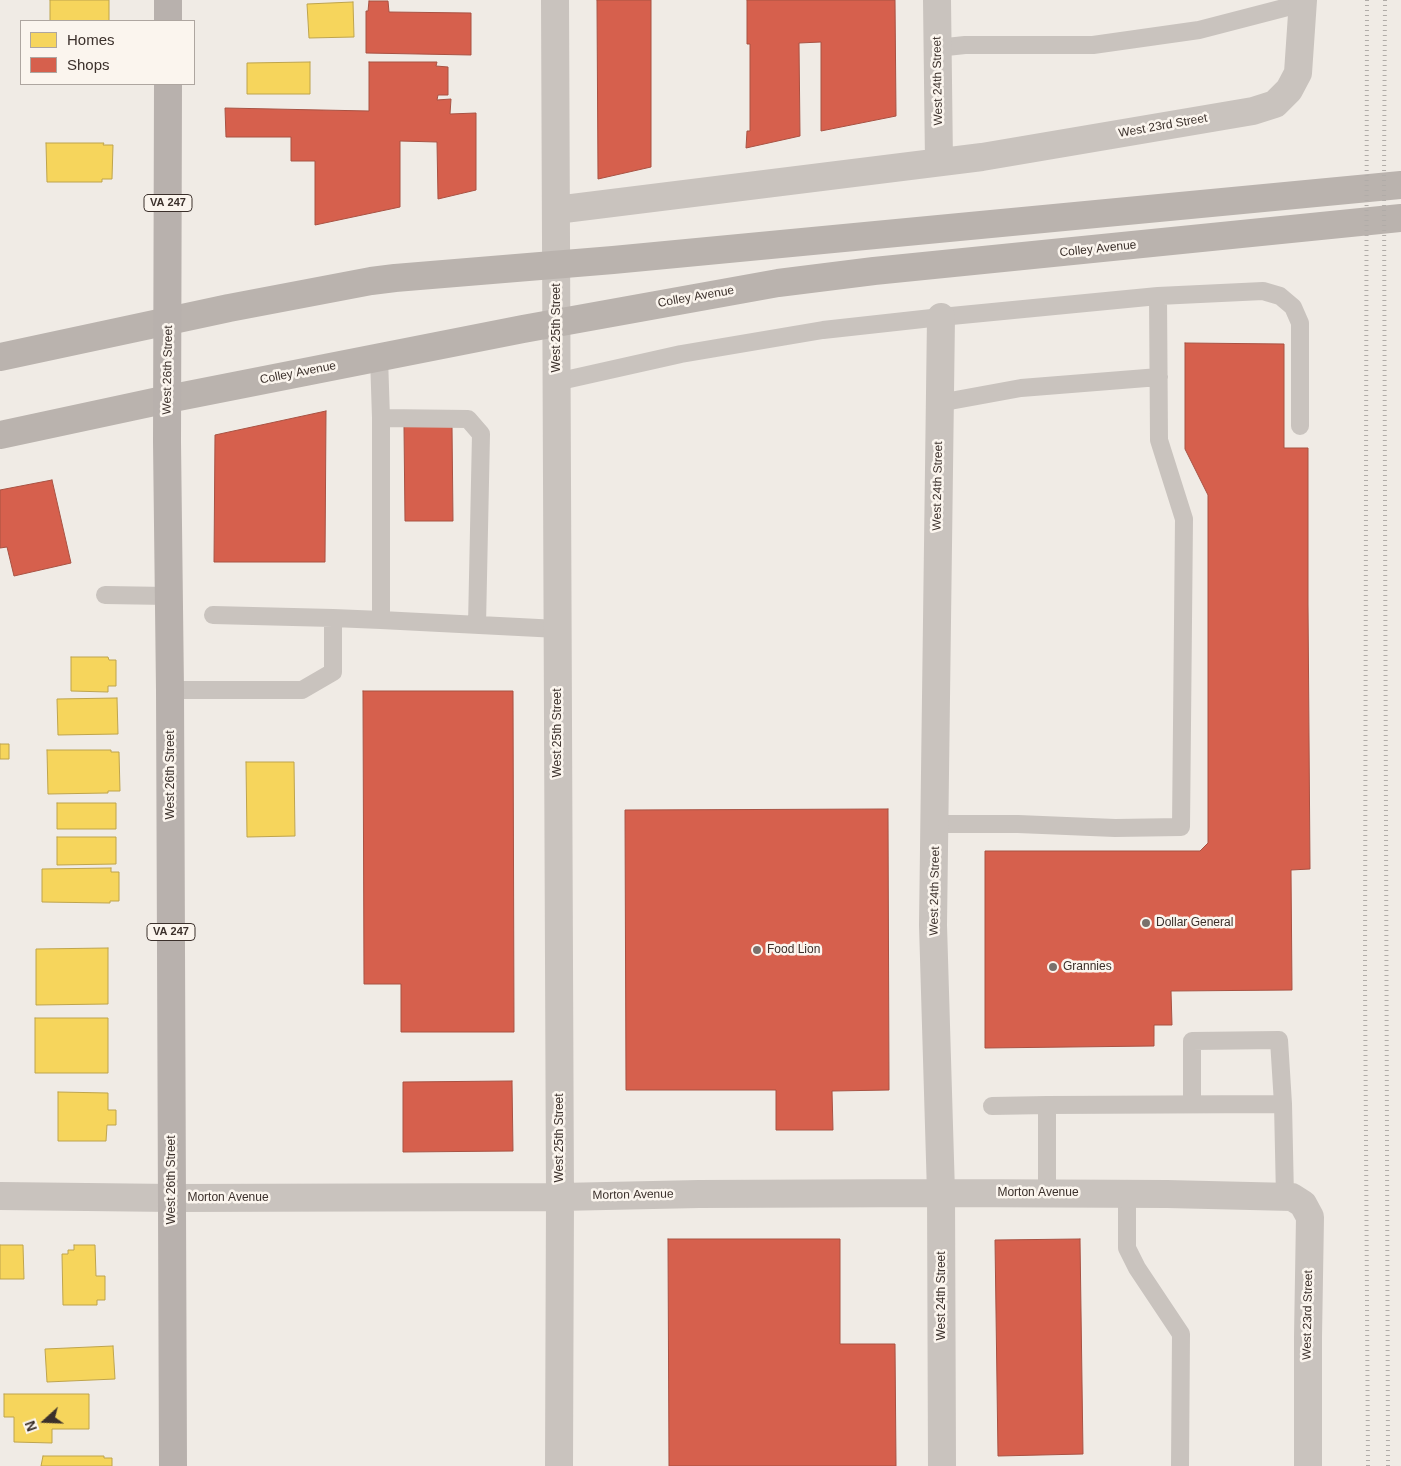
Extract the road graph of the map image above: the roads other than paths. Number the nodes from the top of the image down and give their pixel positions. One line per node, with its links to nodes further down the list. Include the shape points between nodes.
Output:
1 (168, 0): 5 (main road)
2 (555, 0): 10 (street, West 25th Street)
3 (937, 0): 6 (street, West 24th Street)
4 (1303, 2): 6 (lane, via 1199,30 1093,45); 8 (street, West 23rd Street, via 1298,73 1289,90 1274,104 1252,111)
5 (168, 20)
6 (938, 48): 8 (street, West 24th Street)
7 (168, 85): 15 (main road, West 26th Street / VA 247)
8 (939, 162): 10 (street, West 23rd Street)
9 (1401, 185): 12 (main road)
10 (556, 210): 12 (street, West 25th Street)
11 (1401, 218): 16 (main road, Colley Avenue, via 874,271 778,283)
12 (557, 265): 15 (main road, via 371,281); 16 (street, West 25th Street)
13 (1158, 296): 14 (lane); 19 (lane); 24 (lane, via 1263,291 1280,296 1293,307 1300,323)
14 (941, 317): 20 (lane, via 804,333 681,354); 22 (street, West 24th Street)
15 (169, 322): 17 (main road); 21 (main road, West 26th Street / VA 247)
16 (557, 322): 18 (main road, Colley Avenue); 20 (street, West 25th Street)
17 (0, 357)
18 (379, 357): 21 (main road, Colley Avenue); 23 (lane)
19 (1159, 378): 22 (lane, via 1021,388); 34 (lane, via 1159,440 1184,519 1181,826 1115,828)
20 (556, 382): 32 (street, West 25th Street)
21 (168, 399): 25 (main road, Colley Avenue); 27 (main road, West 26th Street / VA 247)
22 (939, 403): 34 (street, West 24th Street)
23 (381, 418): 30 (lane); 31 (lane, via 468,419 481,434)
24 (1300, 426)
25 (0, 435)
26 (105, 595): 27 (lane)
27 (168, 596): 33 (main road, West 26th Street / VA 247)
28 (213, 615): 29 (lane)
29 (333, 618): 30 (lane); 33 (lane, via 333,672 302,690)
30 (381, 620): 31 (lane)
31 (477, 625): 32 (lane)
32 (558, 629): 43 (street, West 25th Street)
33 (170, 690): 45 (main road, West 26th Street / VA 247)
34 (936, 824): 39 (street, West 24th Street, via 934,925)
35 (1192, 1104): 36 (lane); 36 (lane, via 1192,1041 1279,1040); 38 (lane)
36 (1283, 1104): 44 (lane)
37 (992, 1106): 38 (lane)
38 (1047, 1106): 41 (lane)
39 (941, 1193): 41 (street, Morton Avenue); 43 (street, Morton Avenue); 48 (street, West 24th Street)
40 (1126, 1193): 41 (street, Morton Avenue); 44 (street, Morton Avenue); 49 (lane, via 1127,1248 1181,1334)
41 (1047, 1194)
42 (0, 1196): 45 (street, Morton Avenue)
43 (560, 1196): 45 (street, Morton Avenue); 47 (street, West 25th Street)
44 (1275, 1197): 50 (street, West 23rd Street, via 1292,1198 1303,1204 1310,1217)
45 (172, 1198): 46 (main road, West 26th Street / VA 247)
46 (173, 1466)
47 (559, 1466)
48 (942, 1466)
49 (1180, 1466)
50 (1308, 1466)

